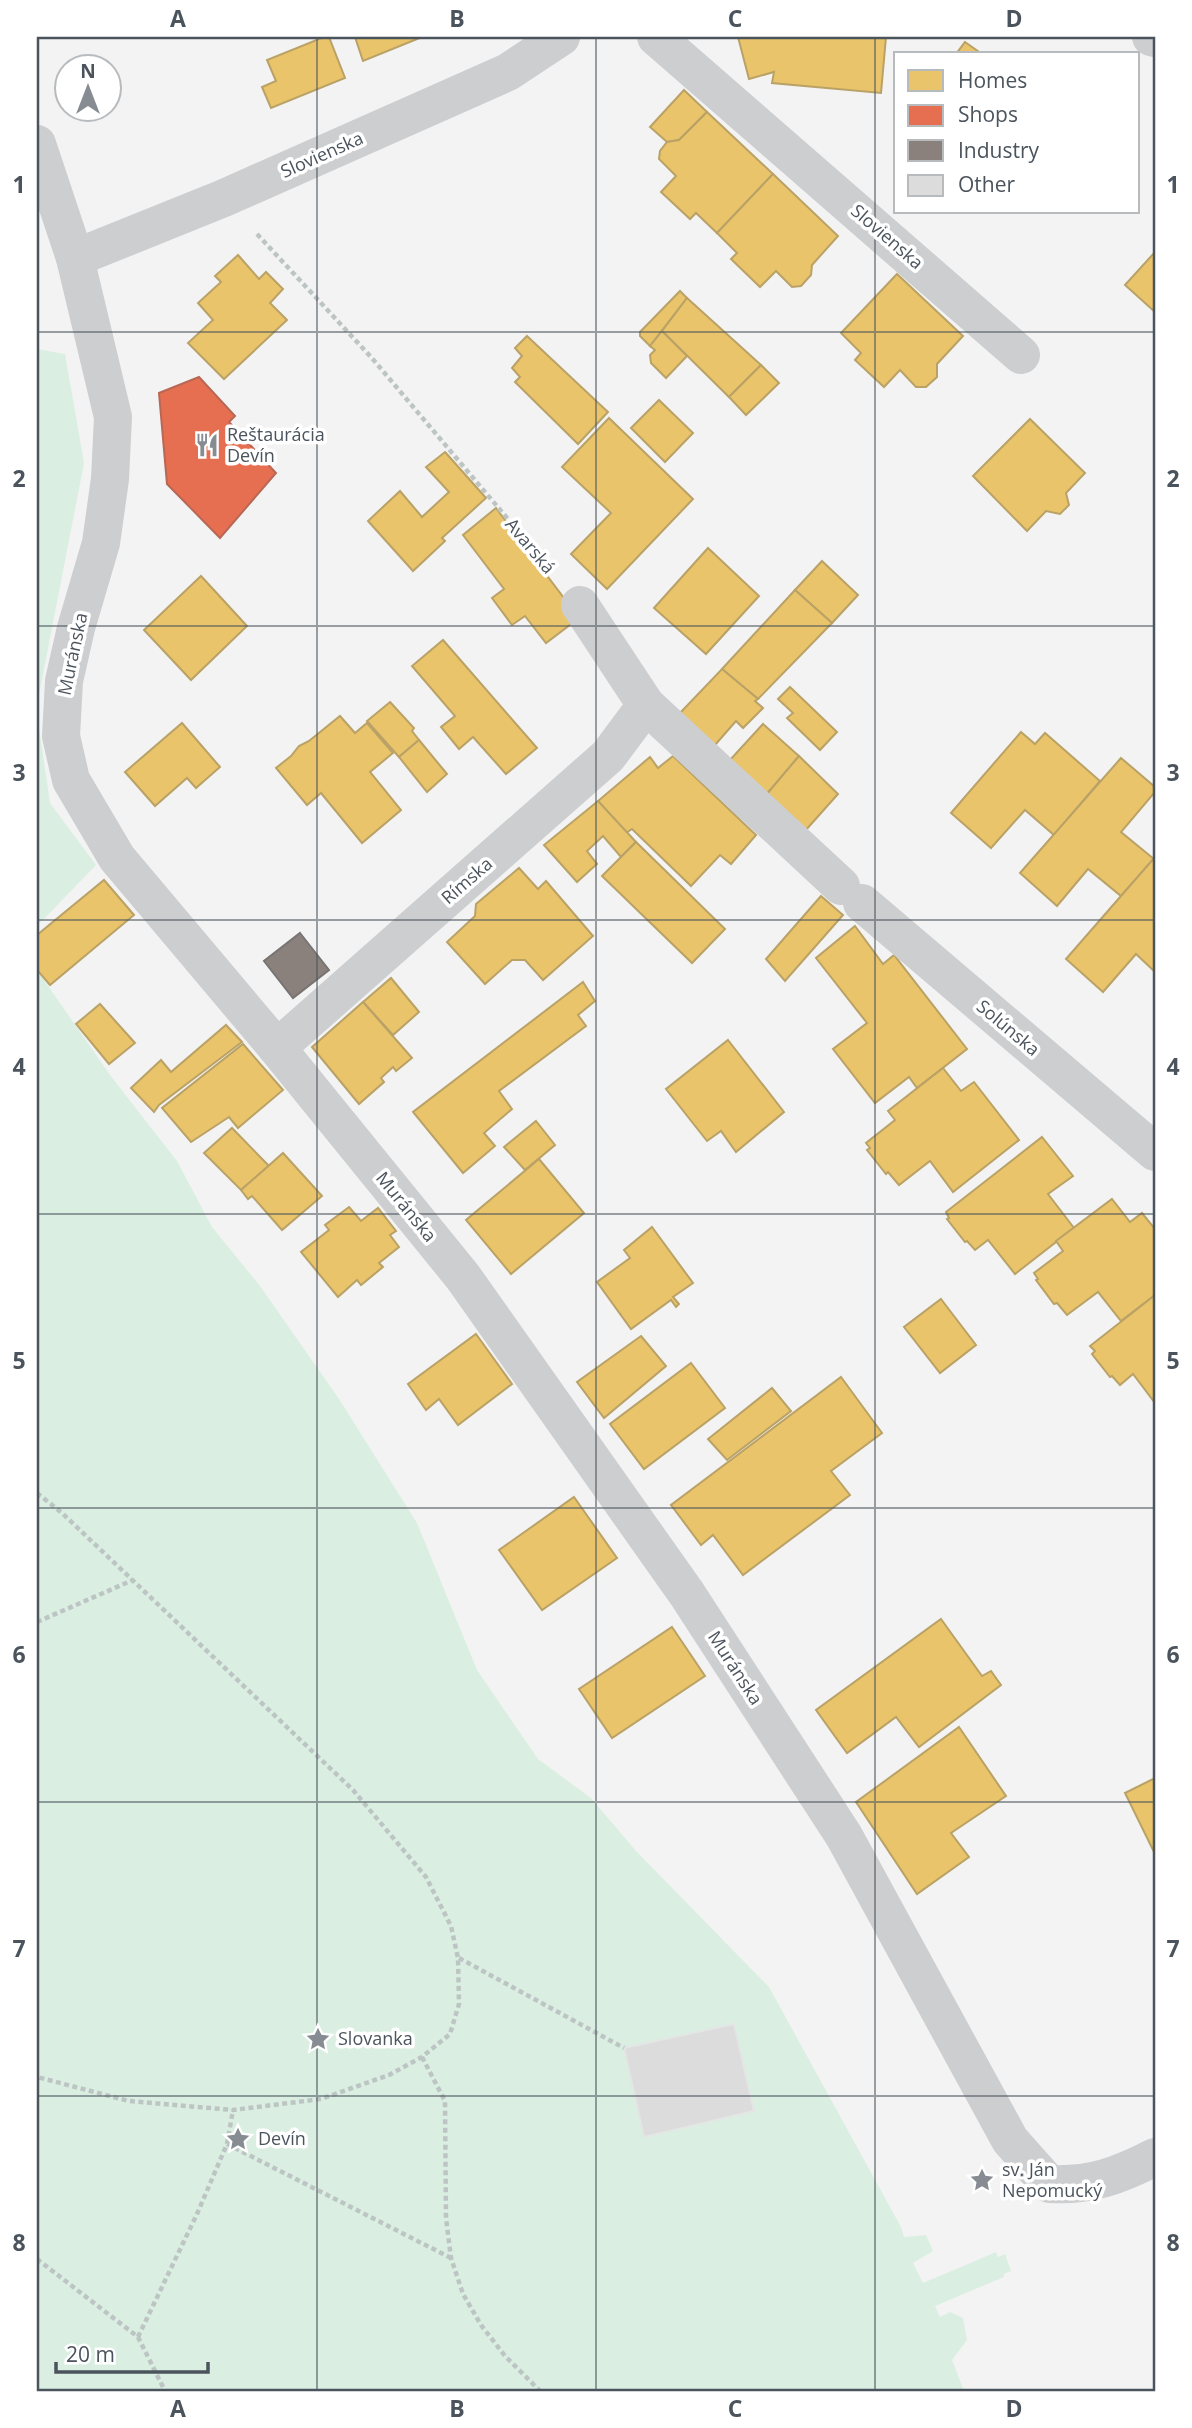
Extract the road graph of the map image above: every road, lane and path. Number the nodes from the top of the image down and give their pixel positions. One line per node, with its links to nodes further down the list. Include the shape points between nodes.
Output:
1 (561, 37): 4 (street, Slovienska, via 508,72)
2 (656, 37): 6 (street, Slovienska)
3 (37, 144): 5 (street, Muránska)
4 (224, 198): 5 (street, Slovienska); 7 (path, Avarská, via 371,357)
5 (75, 258): 9 (street, Muránska, via 113,417 101,543 64,681 61,736 71,780 117,858)
6 (1021, 355)
7 (580, 605): 8 (street)
8 (646, 705): 9 (street, Rímska, via 608,756); 10 (street, Solúnska, via 851,895)
9 (277, 1048): 20 (street, Muránska, via 463,1277 687,1594 844,1836 1010,2140 1049,2183 1097,2182)
10 (1155, 1152)
11 (37, 1493): 12 (path)
12 (133, 1580): 13 (path); 14 (path, via 353,1790 426,1877 452,1926)
13 (37, 1622)
14 (458, 1958): 15 (path); 16 (path, via 459,2004 450,2034)
15 (624, 2049)
16 (422, 2057): 18 (path, via 390,2075 321,2099); 21 (path, via 445,2101 444,2167)
17 (37, 2077): 18 (path, via 129,2101)
18 (233, 2110): 19 (path)
19 (227, 2144): 21 (path); 23 (path)
20 (1155, 2157)
21 (451, 2258): 25 (path, via 463,2294 481,2325)
22 (37, 2259): 23 (path)
23 (138, 2337): 24 (path)
24 (165, 2391)
25 (540, 2391)

